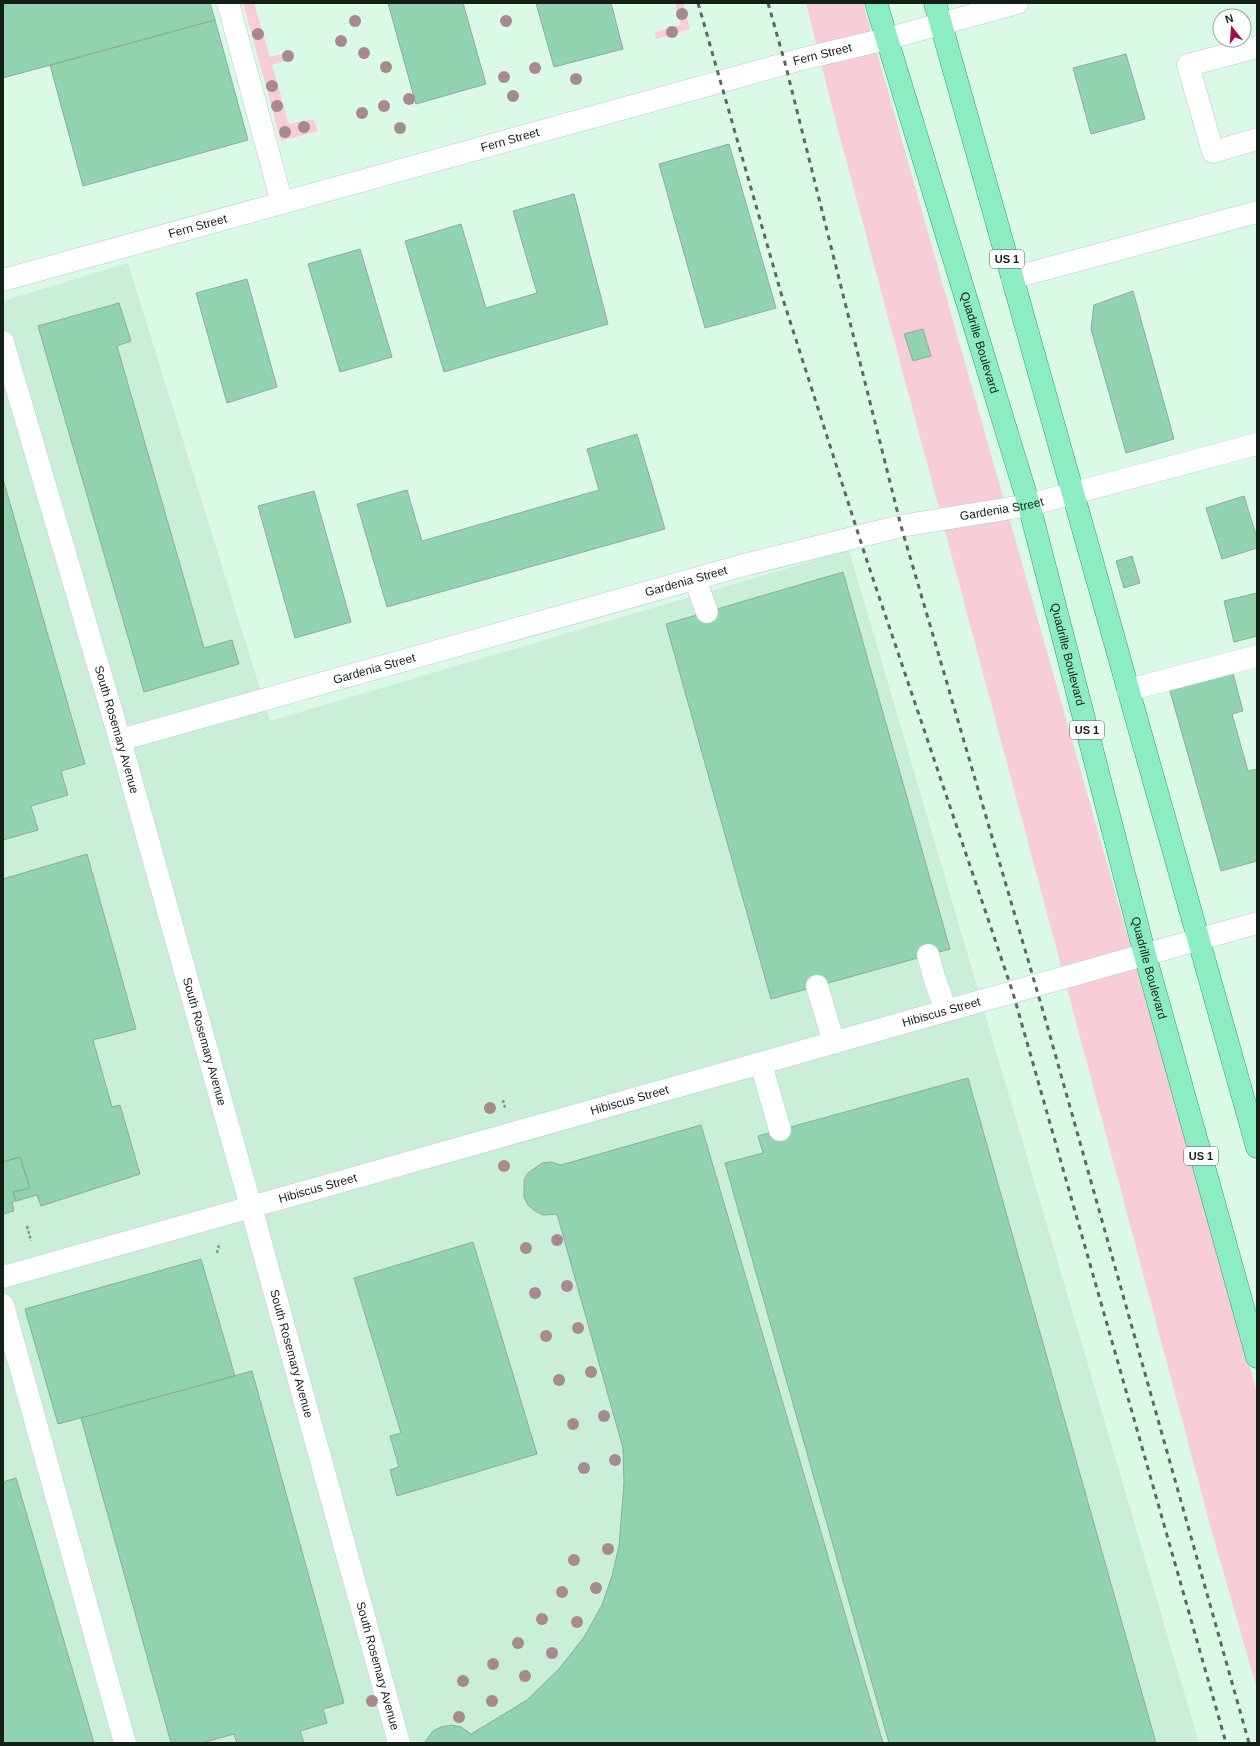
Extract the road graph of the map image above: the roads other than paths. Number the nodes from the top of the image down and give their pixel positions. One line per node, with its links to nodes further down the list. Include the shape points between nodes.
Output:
1 (228, 3): 9 (street)
2 (876, 3): 6 (main road, Quadrille Boulevard / US 1)
3 (935, 3): 5 (main road, US 1)
4 (1017, 3): 5 (street, Fern Street)
5 (941, 24): 6 (street, Fern Street); 11 (main road, US 1)
6 (886, 39): 9 (street, Fern Street, via 806,58); 16 (main road, Quadrille Boulevard / US 1)
7 (1257, 47): 8 (street, via 1188,65 1212,152)
8 (1257, 139)
9 (282, 203): 12 (street, Fern Street)
10 (1257, 212): 11 (street)
11 (1012, 278): 15 (main road, US 1)
12 (3, 280)
13 (3, 342): 21 (street, South Rosemary Avenue)
14 (1257, 444): 15 (street, Gardenia Street)
15 (1073, 494): 16 (street, Gardenia Street); 20 (main road, US 1)
16 (1029, 504): 17 (street, Gardenia Street, via 901,526); 24 (main road, Quadrille Boulevard / US 1)
17 (694, 579): 18 (street); 21 (street, Gardenia Street)
18 (707, 612)
19 (1257, 656): 20 (street)
20 (1128, 690): 23 (main road, US 1)
21 (120, 740): 32 (street, South Rosemary Avenue)
22 (1257, 923): 23 (street, Hibiscus Street)
23 (1199, 940): 24 (street, Hibiscus Street); 31 (main road, US 1)
24 (1145, 954): 27 (street, Hibiscus Street); 35 (main road, Quadrille Boulevard / US 1)
25 (928, 955): 27 (street)
26 (817, 986): 28 (street)
27 (946, 1011): 28 (street, Hibiscus Street)
28 (834, 1043): 29 (street, Hibiscus Street)
29 (761, 1064): 30 (street); 32 (street, Hibiscus Street)
30 (780, 1130)
31 (1257, 1147)
32 (252, 1207): 33 (street, Hibiscus Street); 37 (street, South Rosemary Avenue)
33 (3, 1277)
34 (3, 1305): 36 (street)
35 (1257, 1357)
36 (125, 1743)
37 (399, 1743)

